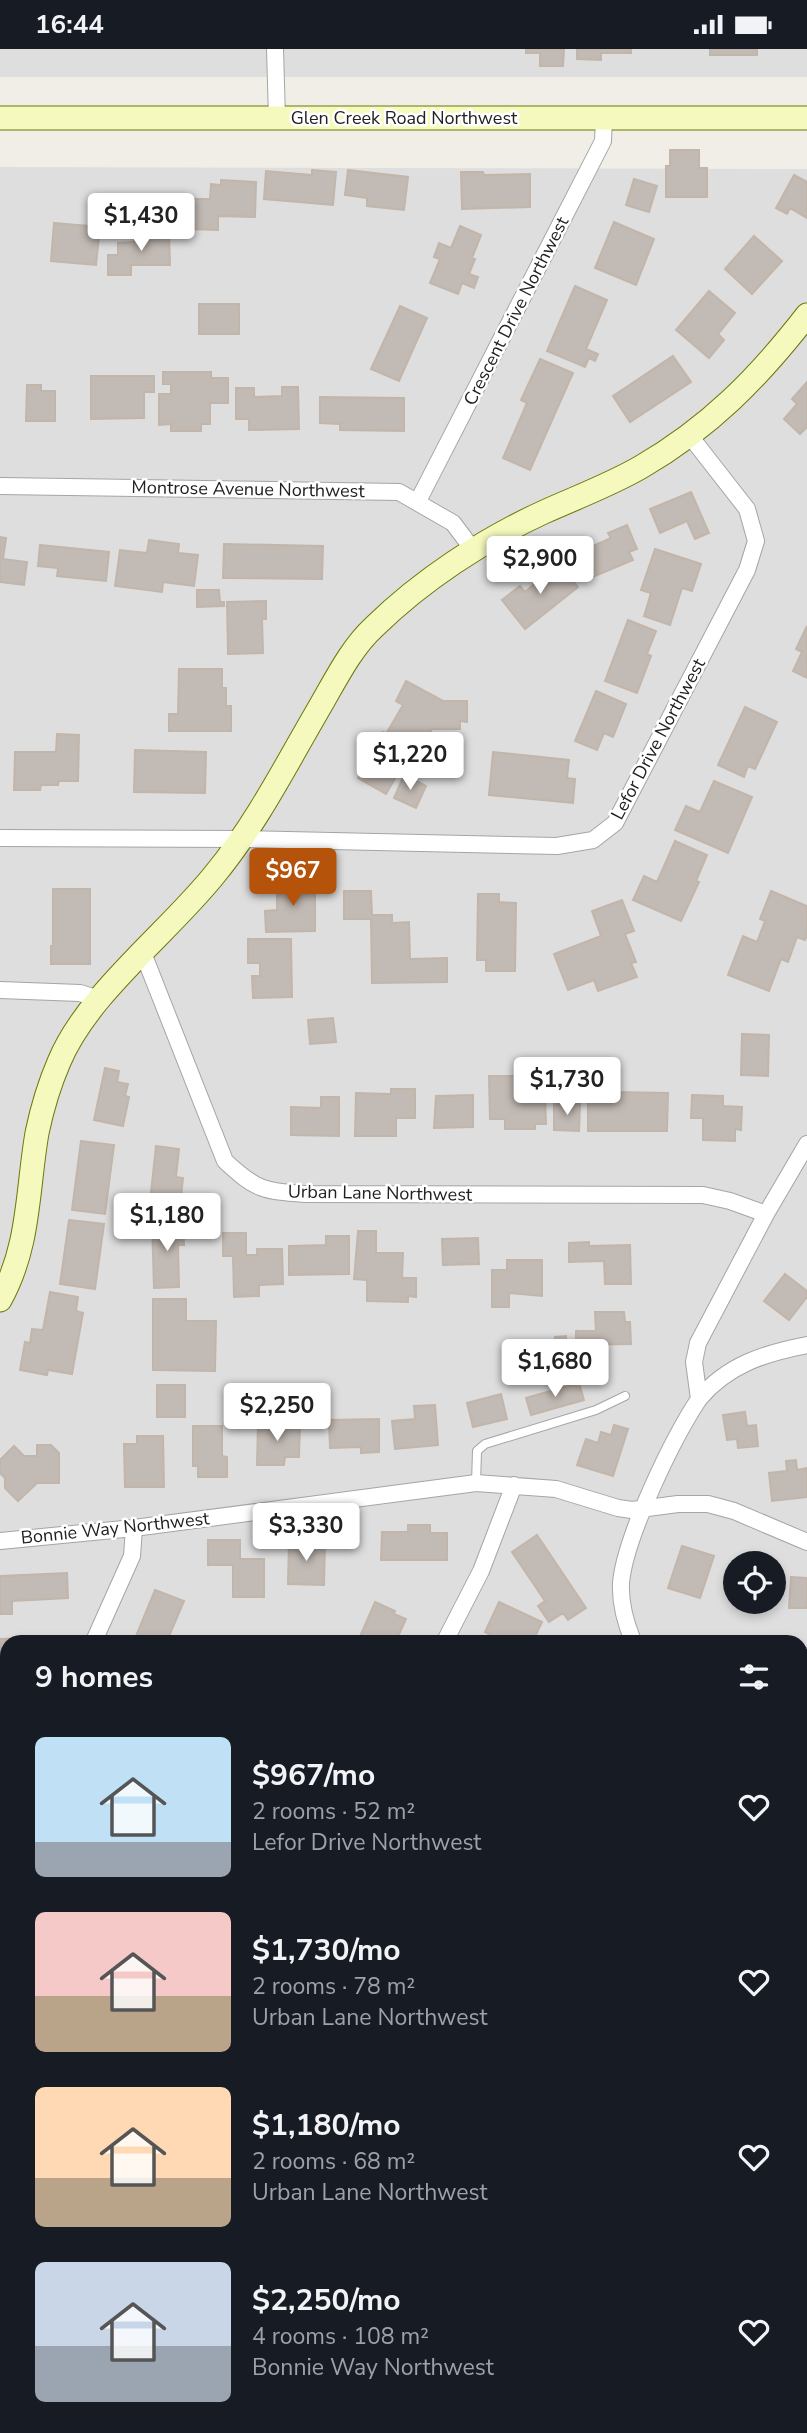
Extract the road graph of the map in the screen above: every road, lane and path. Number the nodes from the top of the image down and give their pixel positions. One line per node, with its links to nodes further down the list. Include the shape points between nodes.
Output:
1 (275, 49): 3 (street)
2 (0, 118): 3 (street, Glen Creek Road Northwest)
3 (277, 118): 4 (street, Glen Creek Road Northwest)
4 (604, 118): 5 (street, Glen Creek Road Northwest); 9 (street, Crescent Drive Northwest, via 603,141)
5 (807, 118)
6 (807, 315): 7 (street, via 729,404)
7 (690, 436): 10 (street, via 620,479 543,513); 12 (street, Lefor Drive Northwest, via 747,509 755,541 747,570 615,823 593,840 557,846)
8 (0, 486): 9 (street, Montrose Avenue Northwest, via 378,491 398,492)
9 (418, 501): 10 (street, Montrose Avenue Northwest, via 453,523)
10 (474, 551): 12 (street, via 370,631)
11 (0, 838): 12 (street, Lefor Drive Northwest)
12 (241, 839): 13 (street)
13 (143, 953): 15 (street); 17 (street, Urban Lane Northwest, via 225,1161 267,1191 703,1195)
14 (0, 990): 15 (street, via 80,993)
15 (99, 999): 18 (street, via 68,1042 51,1082 37,1132 23,1242)
16 (807, 1144): 17 (street)
17 (766, 1214): 21 (street, via 698,1343 694,1362)
18 (0, 1300)
19 (807, 1345): 21 (street, via 764,1354 743,1364 712,1383)
20 (625, 1397): 22 (lane, via 485,1444 477,1451)
21 (699, 1399): 24 (street)
22 (476, 1483): 23 (street, Bonnie Way Northwest); 25 (street, Bonnie Way Northwest)
23 (514, 1485): 24 (street, Bonnie Way Northwest, via 556,1489 618,1509); 29 (street, via 481,1571)
24 (645, 1508): 27 (street, Bonnie Way Northwest, via 708,1504); 30 (street, via 628,1550 621,1585)
25 (134, 1528): 26 (street, Bonnie Way Northwest); 28 (street, via 132,1556)
26 (0, 1541)
27 (807, 1542)
28 (97, 1635)
29 (449, 1635)
30 (630, 1635)

